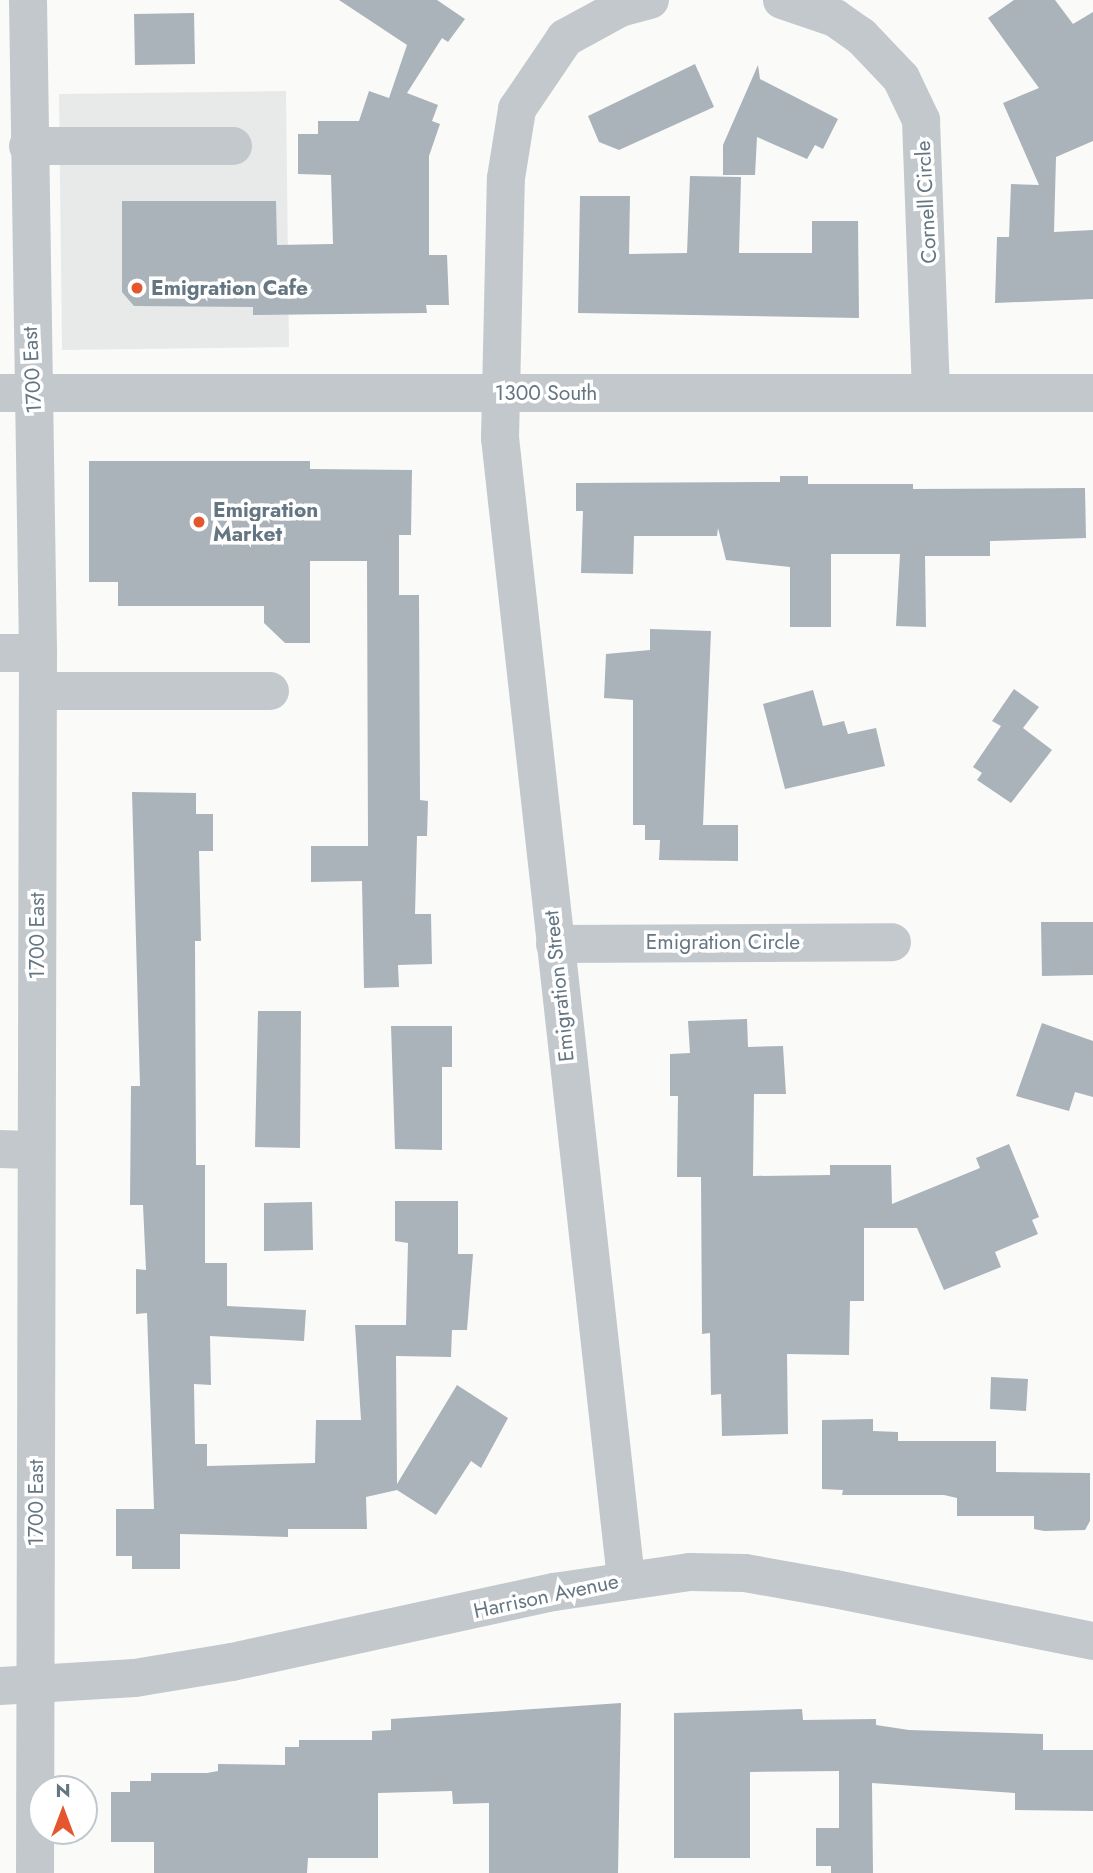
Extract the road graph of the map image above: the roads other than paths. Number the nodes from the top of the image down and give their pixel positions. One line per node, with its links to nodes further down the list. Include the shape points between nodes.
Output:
1 (28, 0): 4 (street, 1700 East)
2 (650, 0): 8 (street, via 600,17 565,38 517,109 506,178)
3 (782, 0): 9 (street, Cornell Circle, via 806,5 861,36 901,78 921,120)
4 (28, 146): 5 (street); 6 (street, 1700 East)
5 (233, 146)
6 (15, 295): 7 (street, 1700 East)
7 (16, 393): 8 (street, 1300 South); 12 (street, 1700 East)
8 (503, 393): 9 (street, 1300 South); 16 (street, Emigration Street, via 503,481)
9 (931, 393): 10 (street, 1300 South)
10 (1093, 393)
11 (0, 653): 12 (street)
12 (38, 653): 13 (street, 1700 East)
13 (38, 691): 14 (street); 17 (street, 1700 East)
14 (270, 691)
15 (892, 942): 16 (street, Emigration Circle)
16 (555, 944): 18 (street, Emigration Street)
17 (18, 1150): 20 (street, 1700 East)
18 (626, 1579): 19 (street, Harrison Avenue, via 744,1573); 20 (street, Harrison Avenue, via 232,1662)
19 (1093, 1640)
20 (18, 1686): 21 (street, 1700 East)
21 (35, 1873)

